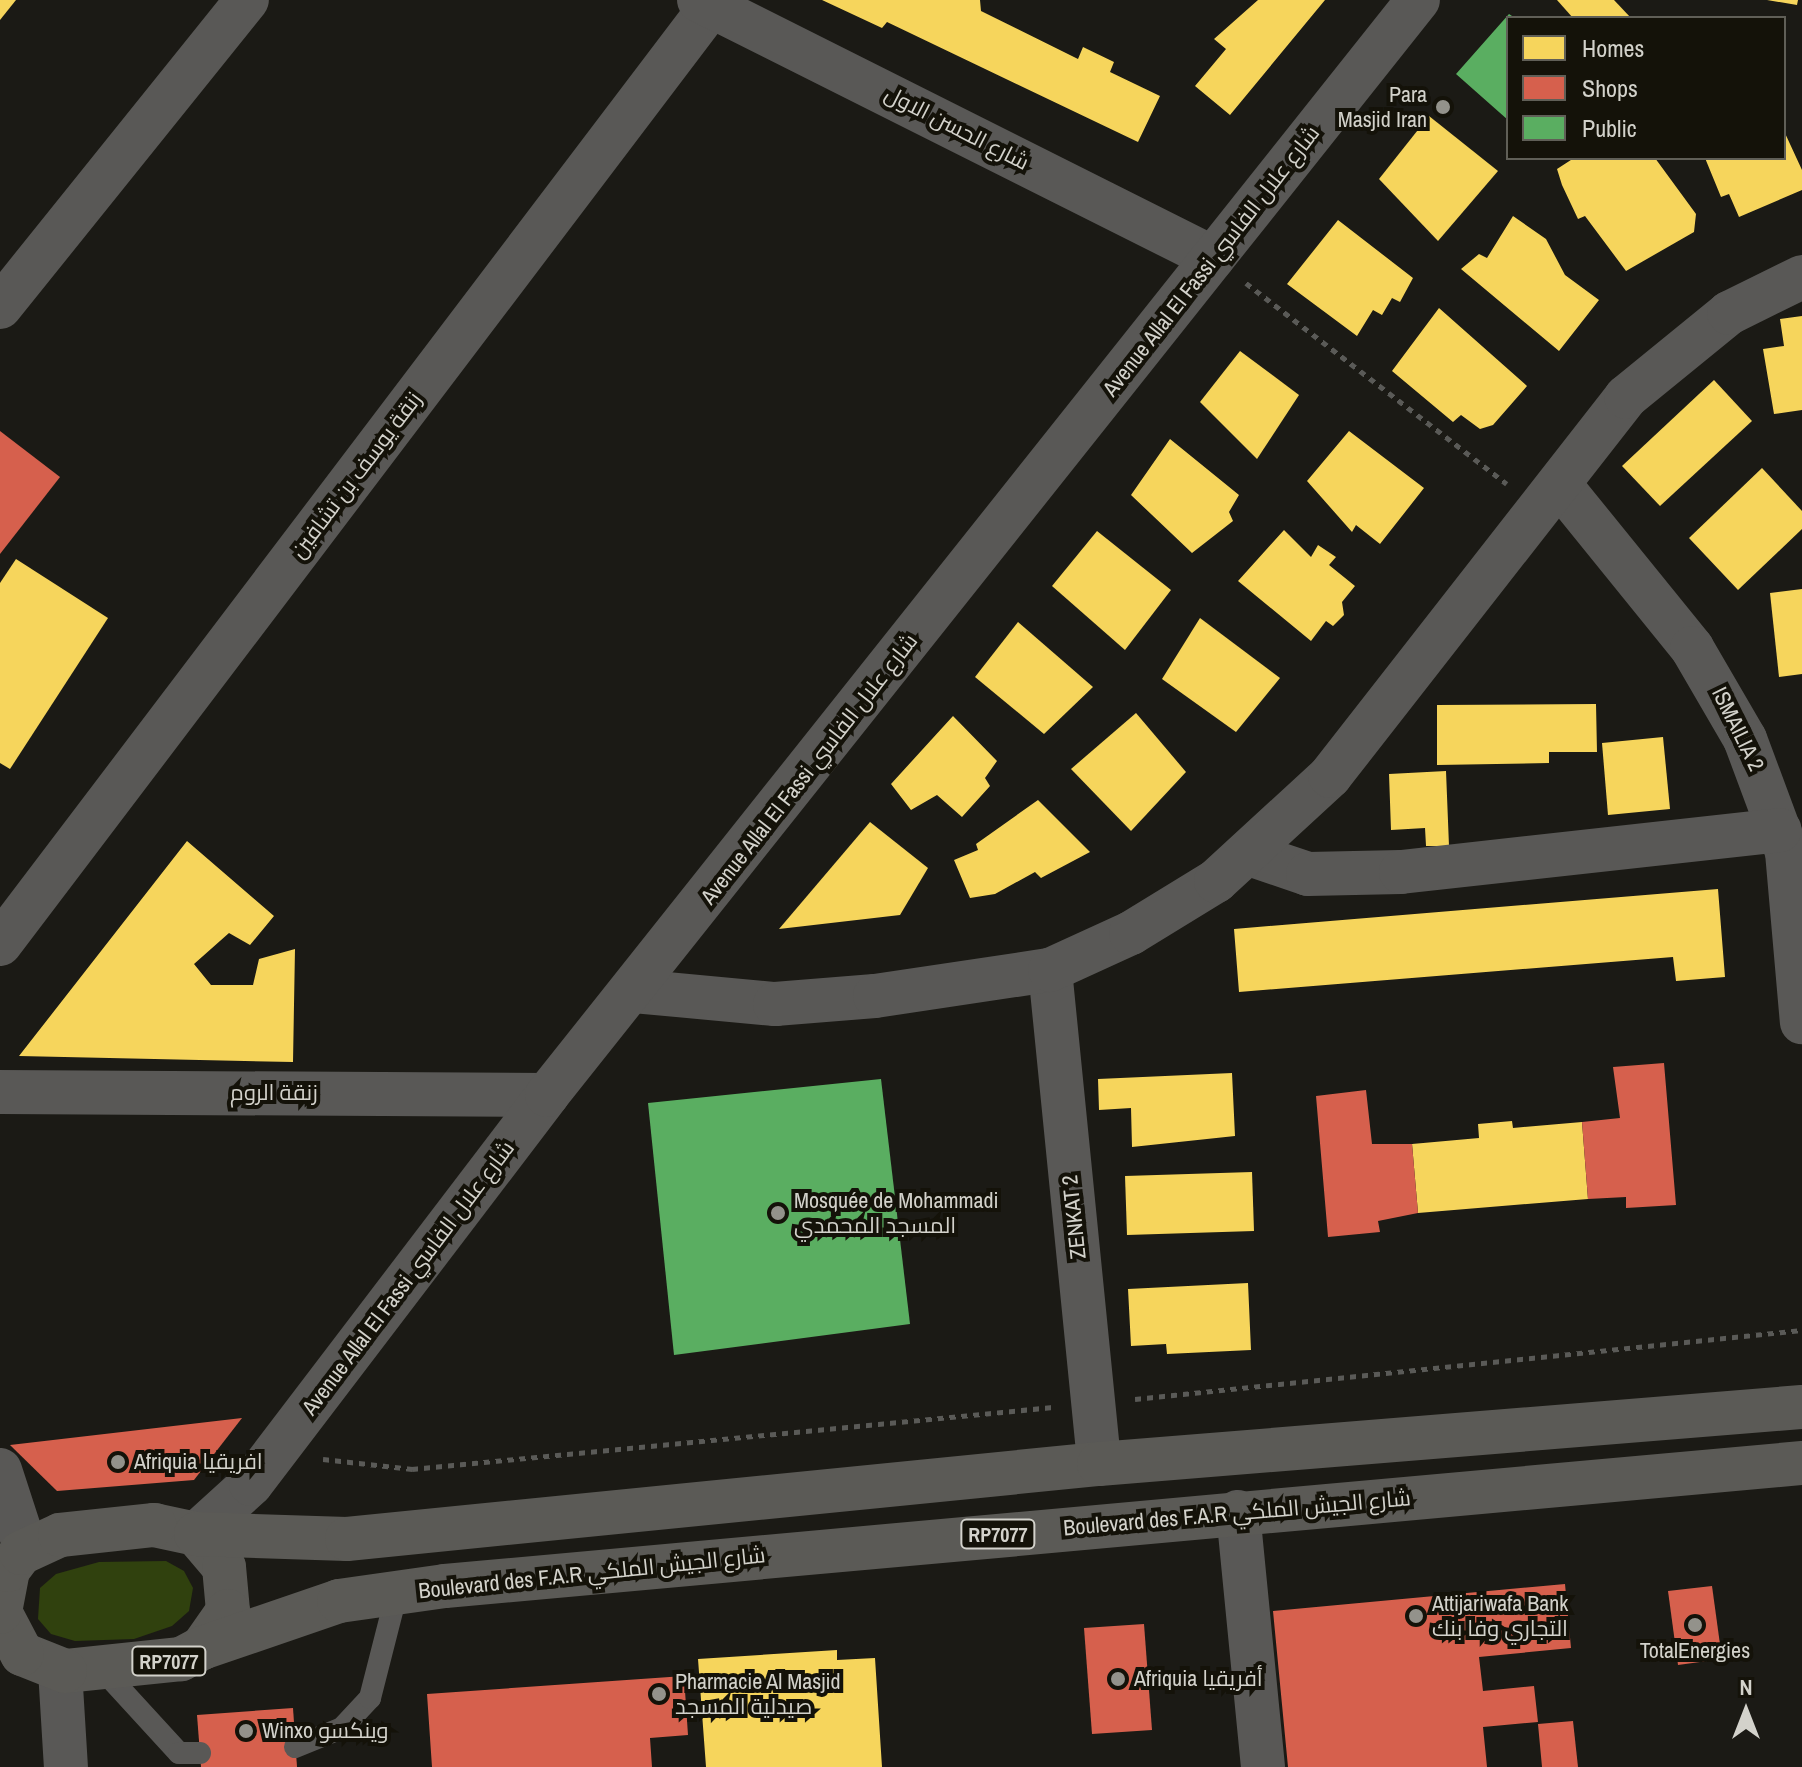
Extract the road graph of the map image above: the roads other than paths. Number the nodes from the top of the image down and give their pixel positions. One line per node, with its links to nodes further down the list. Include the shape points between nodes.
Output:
1 (247, 0): 6 (street)
2 (1418, 0): 4 (street, Avenue Allal El Fassi شارع علال الفاسي)
3 (705, 3): 4 (street, شارع الحسن الاول); 10 (street, زنقة يوسف بن تشافين)
4 (1213, 258): 12 (street, Avenue Allal El Fassi شارع علال الفاسي)
5 (1802, 277): 7 (street, via 1729,313 1626,397)
6 (0, 307)
7 (1550, 498): 8 (street, ISMAILIA 2, via 1721,689); 9 (street, via 1330,776)
8 (1780, 830): 9 (street, via 1401,872 1308,874); 13 (street, ISMAILIA 2)
9 (1249, 854): 11 (street, via 1131,933)
10 (0, 944)
11 (1050, 970): 12 (street, via 775,1004); 18 (street, ZENKAT 2)
12 (634, 991): 15 (street, Avenue Allal El Fassi شارع علال الفاسي)
13 (1802, 1019)
14 (0, 1092): 15 (street, زنقة الروم)
15 (547, 1095): 21 (street, Avenue Allal El Fassi شارع علال الفاسي, via 251,1484)
16 (1802, 1407): 18 (main road)
17 (1802, 1463): 20 (main road, Boulevard des F.A.R شارع الجيش الملكي / RP7077)
18 (1099, 1464): 21 (main road, via 347,1539)
19 (0, 1470): 22 (street)
20 (1238, 1512): 23 (main road, Boulevard des F.A.R شارع الجيش الملكي / RP7077); 29 (street)
21 (196, 1534): 22 (main road, via 154,1525 60,1535); 24 (main road, RP7077, via 213,1548 230,1588 228,1611)
22 (11, 1565): 25 (main road, via 0,1612 7,1635)
23 (397, 1592): 24 (main road, Boulevard des F.A.R شارع الجيش الملكي / RP7077, via 272,1619); 26 (lane, via 370,1698 342,1728)
24 (202, 1648): 25 (main road, Boulevard des F.A.R شارع الجيش الملكي / RP7077, via 181,1659)
25 (50, 1669): 27 (lane); 28 (street)
26 (295, 1747)
27 (182, 1758)
28 (66, 1767)
29 (1263, 1767)

